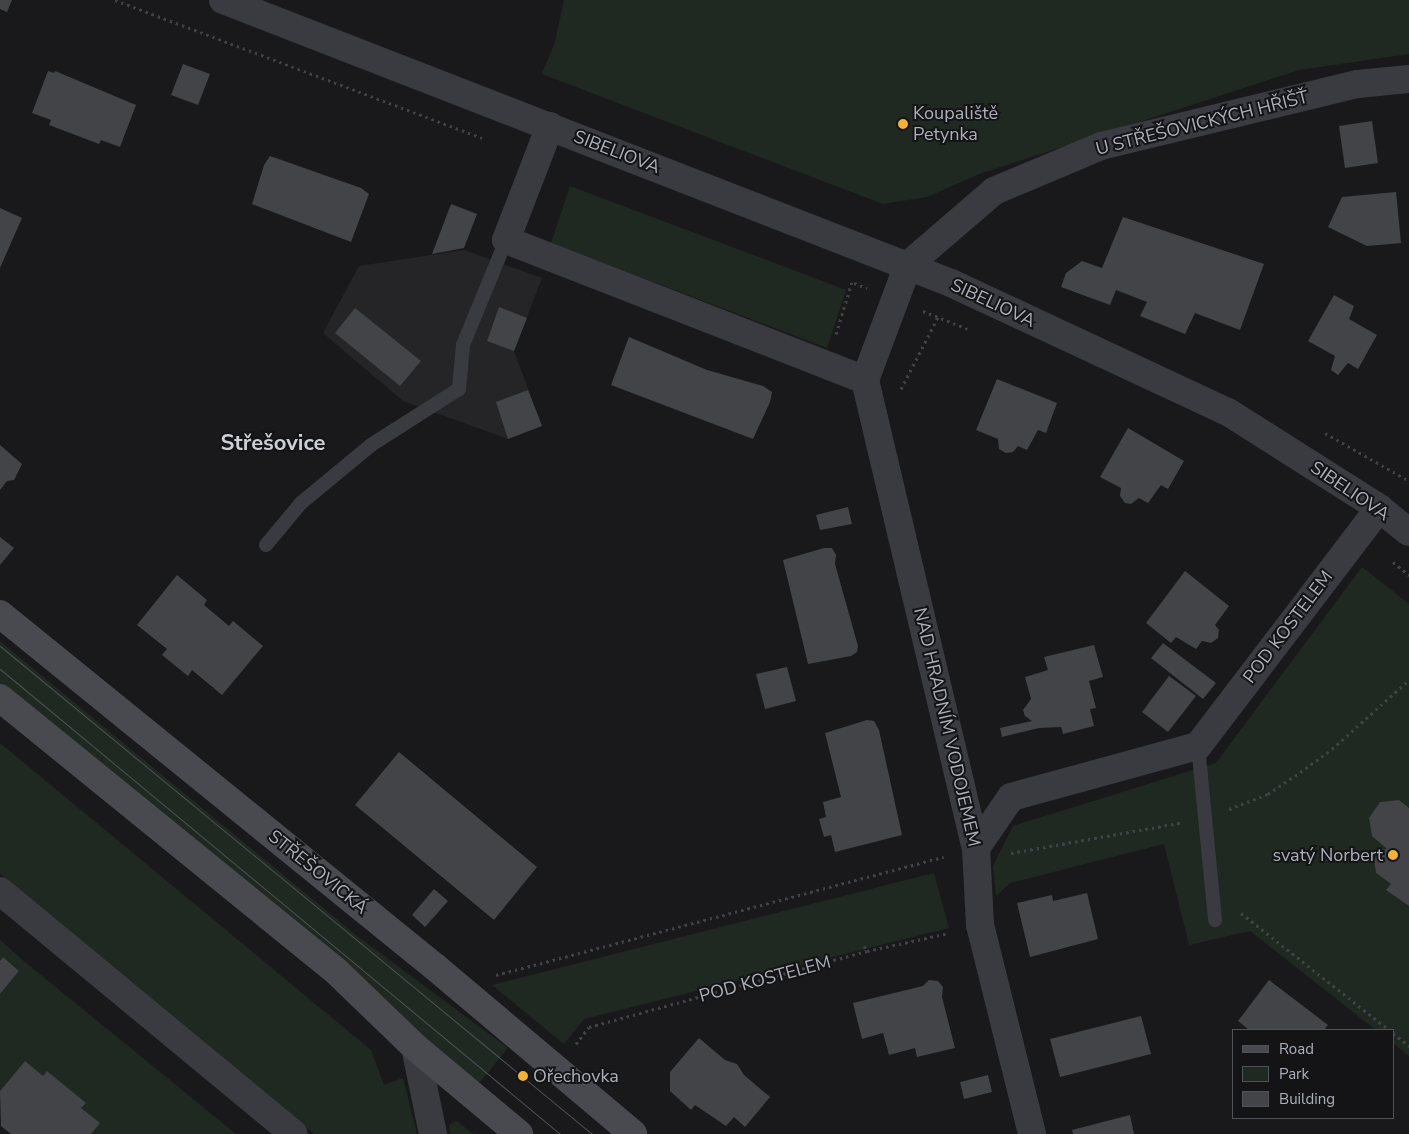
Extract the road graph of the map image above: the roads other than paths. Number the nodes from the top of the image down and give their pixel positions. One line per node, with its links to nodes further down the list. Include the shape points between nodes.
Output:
1 (223, 0): 3 (street, SIBELIOVA)
2 (1409, 79): 5 (street, U STŘEŠOVICKÝCH HŘIŠŤ, via 1358,84 1100,146 994,191)
3 (550, 126): 4 (street); 5 (street, SIBELIOVA)
4 (506, 240): 6 (street); 9 (lane, via 463,346 459,389 371,445 301,502)
5 (908, 265): 6 (street); 7 (street, SIBELIOVA, via 1228,412)
6 (865, 380): 13 (street, NAD HRADNÍM VODOJEMEM)
7 (1378, 508): 8 (street, SIBELIOVA); 12 (street, POD KOSTELEM)
8 (1409, 532)
9 (266, 546)
10 (0, 614): 20 (street, STŘEŠOVICKÁ, via 436,968)
11 (0, 698): 16 (street, via 337,972)
12 (1198, 746): 13 (street, via 1011,798); 15 (lane)
13 (976, 848): 21 (street, NAD HRADNÍM VODOJEMEM, via 980,925)
14 (0, 891): 17 (street)
15 (1215, 920)
16 (415, 1047): 18 (street); 19 (street)
17 (294, 1134)
18 (433, 1134)
19 (519, 1134)
20 (633, 1134)
21 (1032, 1134)

